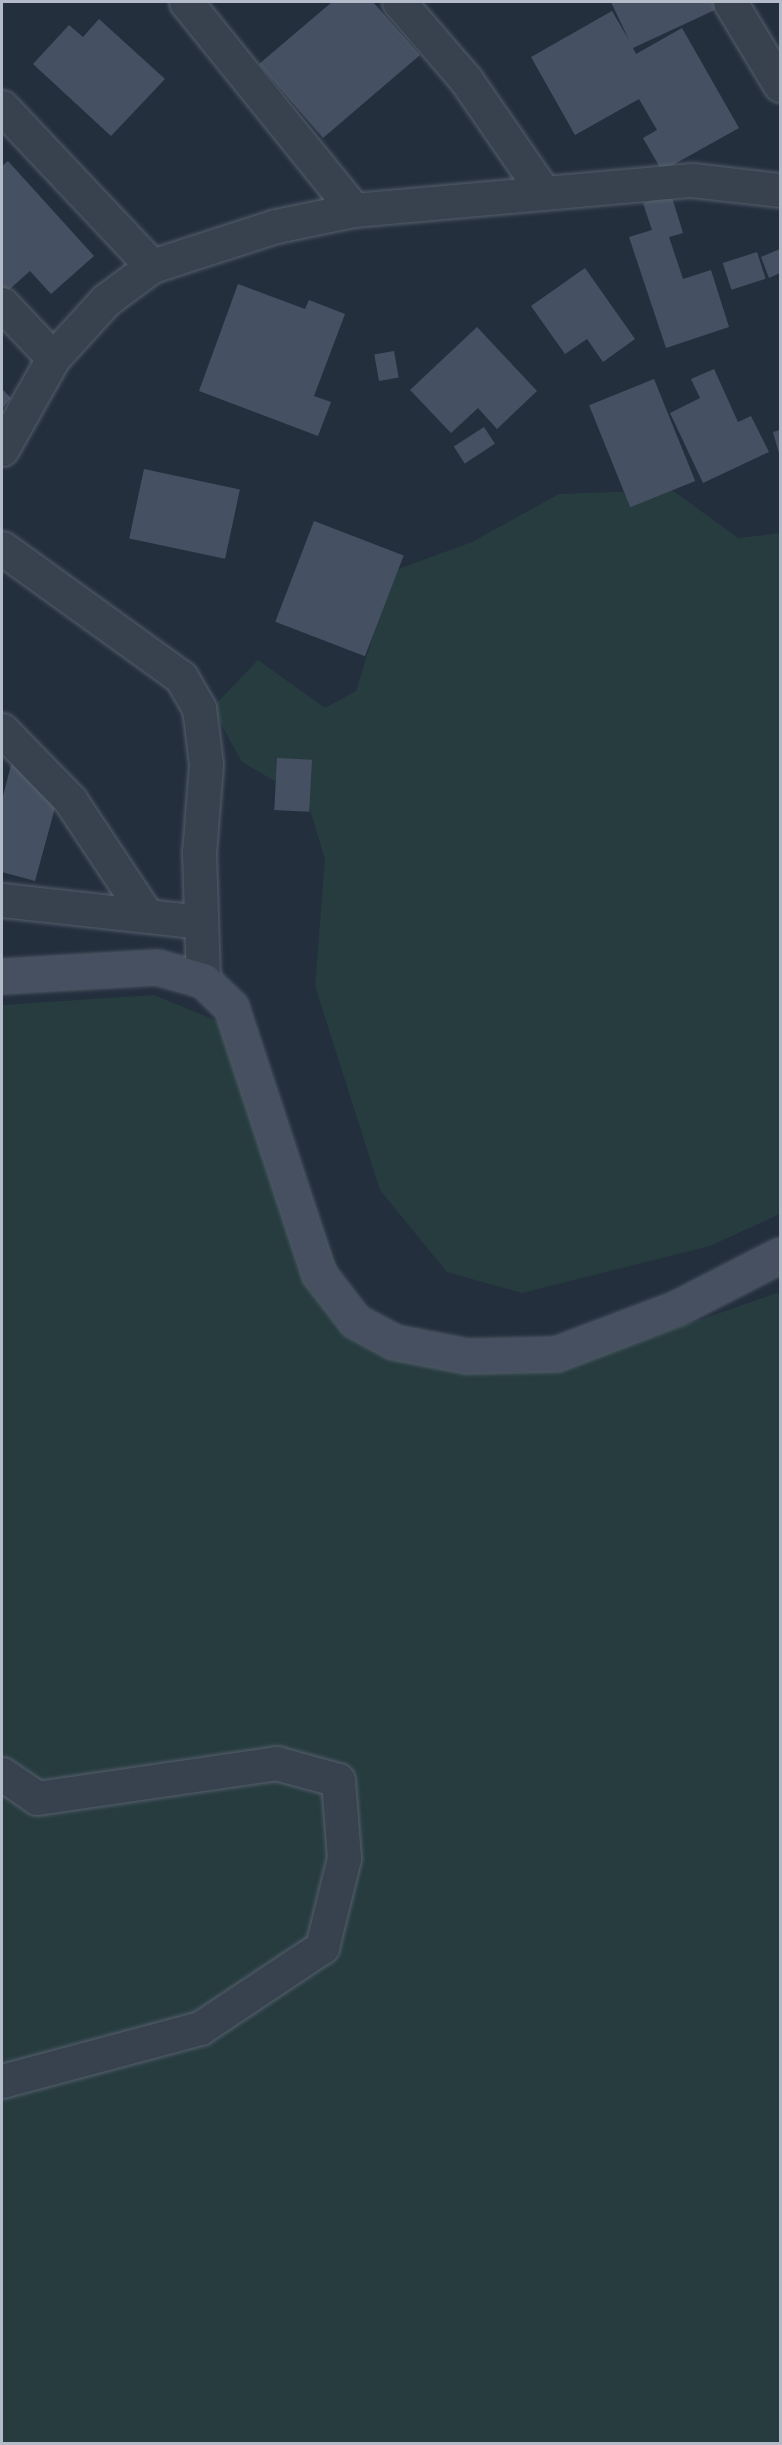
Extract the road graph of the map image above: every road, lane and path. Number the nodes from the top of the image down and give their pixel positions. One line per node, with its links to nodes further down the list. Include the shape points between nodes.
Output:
1 (186, 2): 8 (street)
2 (399, 2): 7 (street, via 466,80)
3 (730, 2): 4 (street)
4 (780, 85)
5 (2, 107): 9 (street)
6 (780, 190): 7 (street, via 692,180)
7 (544, 193): 8 (street)
8 (354, 210): 9 (street, via 276,226)
9 (152, 266): 11 (street, via 106,300)
10 (2, 304): 11 (street)
11 (53, 358): 12 (street)
12 (2, 449)
13 (2, 548): 17 (street, via 181,677 199,708 206,764 198,852)
14 (2, 730): 16 (street, via 70,800)
15 (2, 900): 16 (street)
16 (147, 916): 17 (street)
17 (201, 922): 19 (street)
18 (2, 976): 19 (main road, via 158,967)
19 (203, 980): 20 (main road, via 231,1007 239,1027 320,1274 355,1321 394,1342 467,1356 556,1354 677,1308)
20 (780, 1255)
21 (2, 1774): 22 (street, via 37,1798 276,1762 338,1780 344,1858 322,1947 200,2028)
22 (2, 2081)

